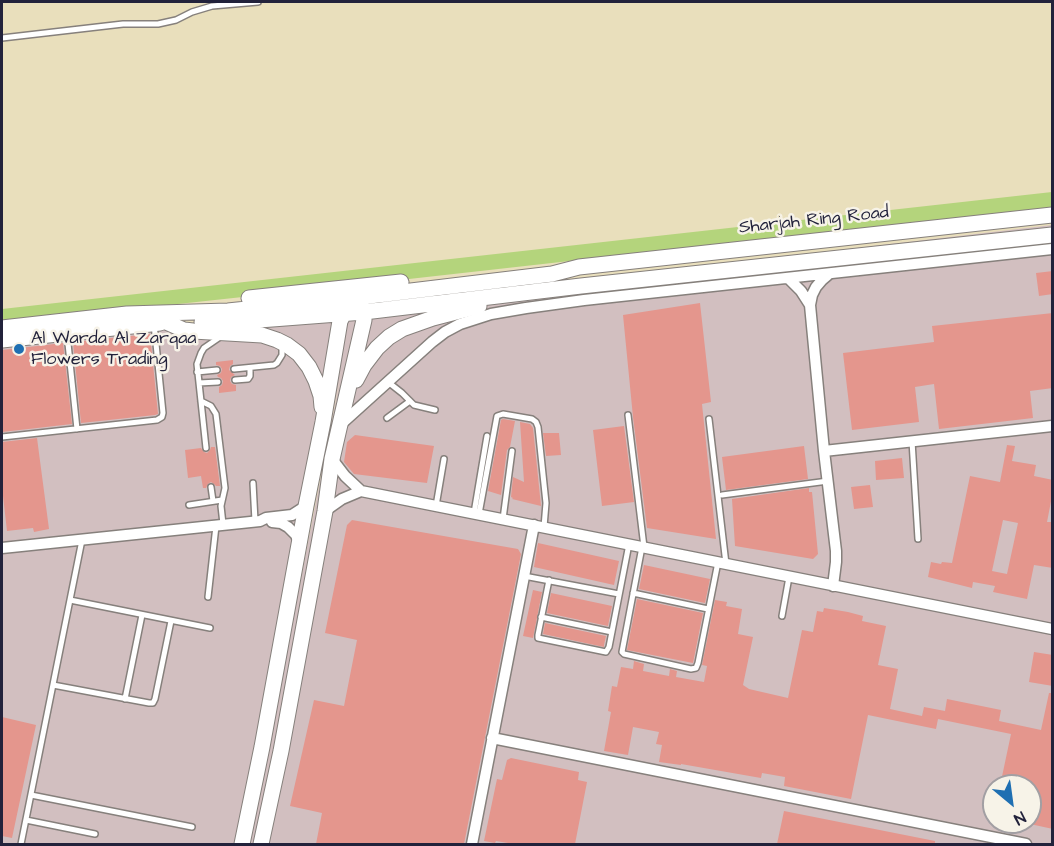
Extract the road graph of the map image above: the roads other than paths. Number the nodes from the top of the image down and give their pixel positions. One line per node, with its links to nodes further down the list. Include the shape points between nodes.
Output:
1 (258, 2): 2 (lane, via 212,6 167,22)
2 (2, 38)
3 (1053, 215): 6 (street, Sharjah Ring Road)
4 (1053, 235): 9 (street)
5 (1053, 249): 7 (street)
6 (579, 267): 10 (street); 12 (street, via 561,265 493,272)
7 (829, 274): 8 (street); 11 (street, via 816,287)
8 (789, 279): 11 (street); 26 (street, via 584,300 476,318 445,332)
9 (581, 286): 10 (street); 30 (street, via 556,294 474,307 402,329 377,348 364,365)
10 (358, 302): 12 (street); 13 (street); 30 (street, via 364,320)
11 (810, 306): 44 (street)
12 (127, 314): 15 (street)
13 (343, 314): 14 (street); 35 (street)
14 (160, 322): 16 (street); 17 (street, via 184,330); 38 (lane, via 162,417)
15 (2, 328)
16 (66, 332): 18 (street); 38 (lane)
17 (227, 333): 19 (street, via 262,335); 23 (lane, via 204,348 198,358)
18 (2, 340)
19 (280, 342): 20 (lane, via 282,351 277,363); 35 (street, via 299,354 309,367 321,396)
20 (250, 368): 21 (lane); 24 (lane, via 248,379)
21 (234, 369)
22 (217, 370): 23 (lane)
23 (198, 372): 27 (lane)
24 (235, 380)
25 (218, 382): 27 (lane)
26 (388, 382): 29 (lane); 36 (street)
27 (199, 383): 28 (lane)
28 (201, 401): 42 (lane); 52 (lane, via 216,414 225,488)
29 (410, 401): 31 (lane); 33 (lane)
30 (343, 410): 36 (street)
31 (435, 410)
32 (628, 415): 67 (lane)
33 (387, 418)
34 (709, 419): 69 (lane)
35 (323, 422): 55 (street)
36 (339, 426): 45 (street)
37 (1053, 426): 41 (street)
38 (77, 429): 40 (lane)
39 (487, 436): 58 (lane)
40 (2, 437)
41 (912, 441): 44 (street); 63 (lane)
42 (206, 448)
43 (512, 451): 59 (lane)
44 (824, 451): 47 (street)
45 (332, 459): 50 (street); 57 (street)
46 (444, 459): 56 (lane)
47 (828, 481): 51 (lane); 73 (street, via 836,551)
48 (253, 483): 60 (lane)
49 (211, 487): 53 (lane)
50 (361, 491): 56 (street); 57 (street)
51 (722, 495)
52 (222, 500): 53 (lane); 61 (lane)
53 (213, 501): 54 (lane)
54 (189, 505)
55 (306, 506): 60 (street, via 292,515); 65 (street)
56 (436, 506): 58 (street)
57 (326, 511): 95 (street)
58 (476, 514): 59 (street); 62 (lane, via 497,416 532,419 538,427 546,503)
59 (503, 519): 62 (street)
60 (257, 521): 61 (street); 65 (street, via 284,524)
61 (220, 524): 64 (street); 76 (lane)
62 (539, 526): 66 (street); 70 (street)
63 (918, 538)
64 (83, 539): 68 (street); 77 (lane)
65 (299, 543): 94 (street)
66 (629, 544): 67 (street); 75 (lane)
67 (643, 547): 69 (street); 74 (lane)
68 (2, 548)
69 (722, 563): 71 (street); 78 (lane)
70 (524, 576): 72 (lane); 88 (street)
71 (789, 577): 73 (street); 80 (lane)
72 (549, 580): 75 (lane); 81 (lane)
73 (833, 586): 84 (street)
74 (633, 593): 78 (lane); 78 (lane, via 623,654 691,669 698,663)
75 (619, 594): 85 (lane)
76 (208, 597)
77 (70, 600): 79 (lane); 86 (lane)
78 (708, 609)
79 (142, 615): 82 (lane); 87 (lane)
80 (782, 616)
81 (541, 617): 85 (lane); 85 (lane, via 541,640 606,652)
82 (171, 621): 83 (lane); 87 (lane, via 155,701 151,704)
83 (210, 628)
84 (1053, 629)
85 (612, 632)
86 (53, 685): 87 (lane); 89 (lane)
87 (125, 699)
88 (492, 738): 96 (street); 97 (street)
89 (31, 795): 90 (lane); 91 (lane)
90 (26, 820): 92 (lane); 93 (lane)
91 (192, 827)
92 (95, 834)
93 (21, 844)
94 (242, 844)
95 (261, 844)
96 (472, 844)
97 (1026, 844)

